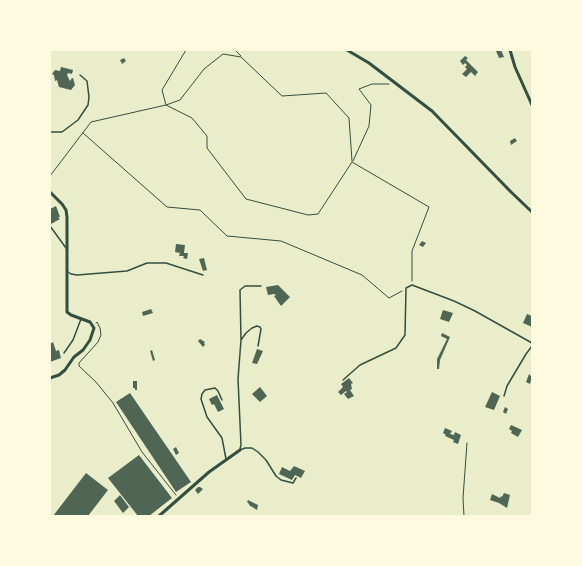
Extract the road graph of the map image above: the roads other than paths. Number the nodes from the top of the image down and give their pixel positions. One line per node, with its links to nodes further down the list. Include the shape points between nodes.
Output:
1 (510, 50): 4 (street)
2 (349, 51): 7 (street, via 369,62 432,111)
3 (80, 76): 5 (lane, via 87,80 88,105 78,120 62,132)
4 (532, 105)
5 (50, 132)
6 (50, 192): 9 (street, via 66,210)
7 (532, 212)
8 (50, 226): 9 (lane)
9 (68, 249): 10 (street)
10 (68, 272): 11 (lane, via 77,275 127,270 147,263 166,264); 13 (street, via 67,312)
11 (203, 275)
12 (261, 286): 14 (lane, via 245,286 240,290)
13 (81, 319): 18 (lane, via 73,340); 19 (street, via 93,325 90,340 65,370)
14 (241, 340): 16 (lane, via 252,328 260,327); 23 (lane, via 238,379)
15 (532, 343): 20 (lane, via 461,304 412,285 406,288 405,335 396,348 360,365)
16 (258, 346)
17 (532, 346): 21 (lane, via 507,386)
18 (64, 353)
19 (50, 378)
20 (343, 380)
21 (504, 396)
22 (222, 400): 24 (lane, via 215,388 205,390 201,400 207,417 222,438)
23 (240, 450): 24 (street); 25 (lane, via 252,448 258,452 281,480 293,483)
24 (226, 460): 26 (street)
25 (296, 478)
26 (159, 516)

